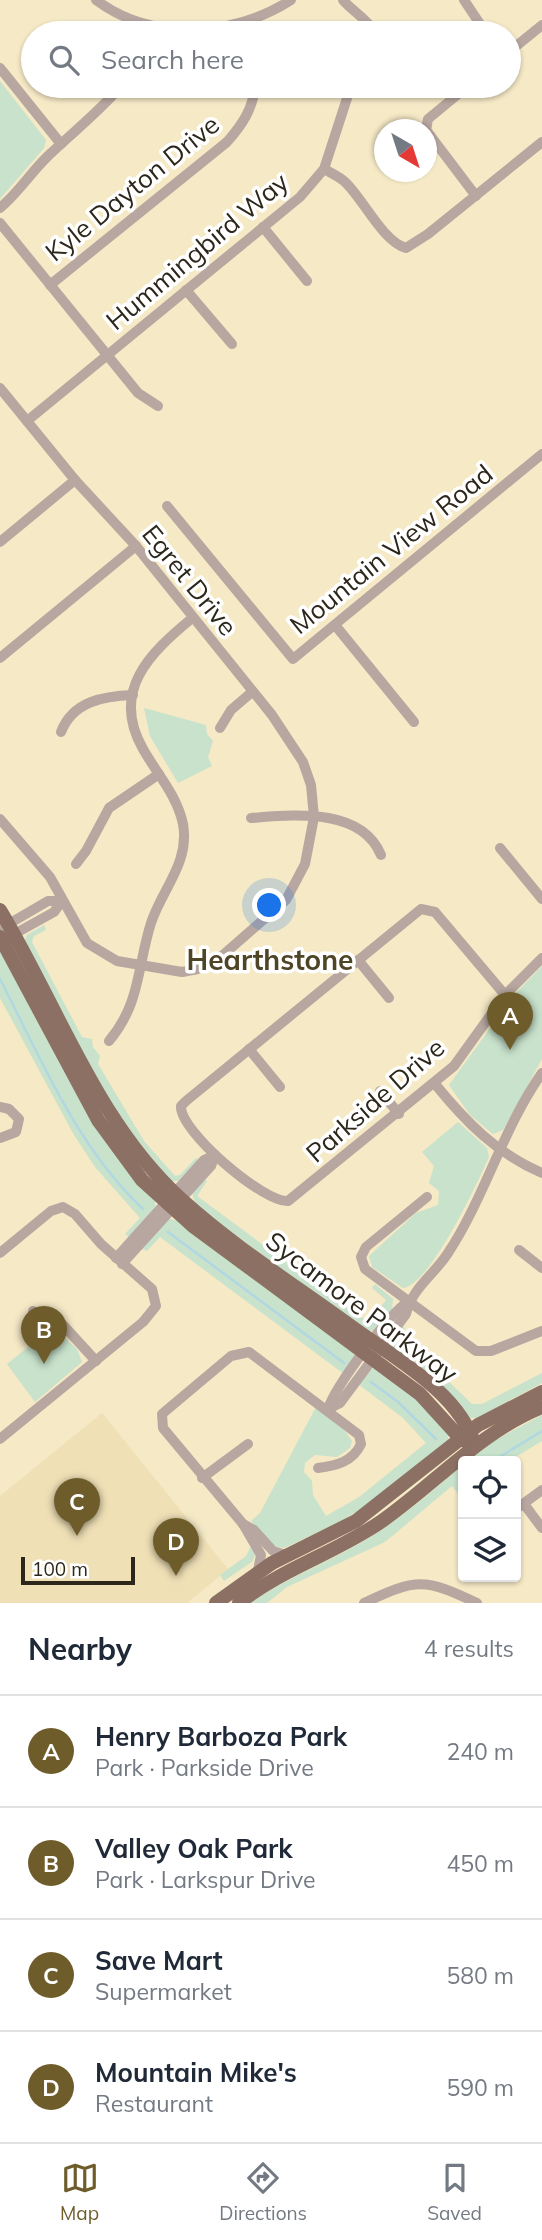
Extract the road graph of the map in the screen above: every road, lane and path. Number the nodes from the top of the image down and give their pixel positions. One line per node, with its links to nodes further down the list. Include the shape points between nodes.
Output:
1 (96, 0): 6 (street)
2 (291, 0): 5 (street)
3 (343, 0): 8 (street)
4 (464, 0): 9 (street)
5 (246, 20): 7 (street)
6 (132, 21)
7 (240, 21)
8 (366, 21)
9 (478, 21)
10 (542, 25): 11 (street)
11 (521, 42)
12 (0, 68): 13 (street)
13 (21, 94)
14 (24, 98): 21 (street)
15 (110, 98): 21 (street)
16 (253, 98): 29 (street, Kyle Dayton Drive, via 241,126 227,142)
17 (347, 98): 23 (street, Hummingbird Way)
18 (453, 98): 19 (street)
19 (428, 119)
20 (542, 142): 24 (street)
21 (61, 144): 25 (street)
22 (437, 145): 24 (street)
23 (324, 169): 24 (street, via 344,181 398,246 406,248); 27 (street, Hummingbird Way, via 300,197)
24 (475, 196)
25 (0, 208)
26 (0, 223): 29 (street)
27 (263, 227): 28 (street); 30 (street, Hummingbird Way)
28 (307, 281)
29 (50, 285): 32 (street)
30 (186, 290): 31 (street); 32 (street, Hummingbird Way)
31 (232, 344)
32 (106, 355): 34 (street, via 138,393); 35 (street, Hummingbird Way)
33 (0, 388): 35 (street, Egret Drive)
34 (158, 406)
35 (27, 421): 37 (street, Egret Drive)
36 (542, 454): 42 (street, Mountain View Road)
37 (75, 480): 39 (street); 40 (street, Egret Drive)
38 (167, 506): 42 (street, Mountain View Road, via 293,659)
39 (1, 538)
40 (136, 547): 41 (street, Egret Drive); 43 (street)
41 (191, 619): 44 (street, Egret Drive); 45 (street, via 153,651)
42 (335, 625): 46 (street)
43 (0, 658)
44 (252, 692): 47 (street, via 231,710); 50 (street, Egret Drive, via 303,762)
45 (133, 695): 48 (street, via 95,699 68,717); 49 (street, via 135,730)
46 (414, 722)
47 (220, 728)
48 (61, 732)
49 (159, 774): 55 (street, via 109,808); 61 (street, via 177,805 184,845 179,867 150,926)
50 (314, 817): 51 (street); 54 (street, via 359,828); 61 (street, Egret Drive, via 300,876 268,919 198,969)
51 (251, 818)
52 (0, 819): 57 (street, Egret Drive, via 50,877)
53 (500, 848): 56 (street)
54 (381, 855)
55 (76, 864)
56 (542, 899)
57 (62, 901): 58 (street, via 54,912); 61 (street, Egret Drive, via 87,943 117,961)
58 (3, 931): 77 (main road, Sycamore Parkway, via 98,1120 126,1160)
59 (542, 958): 62 (street, Parkside Drive)
60 (358, 960): 62 (street, via 427,908); 63 (street); 65 (street)
61 (143, 968): 64 (street, via 125,1022)
62 (505, 995): 67 (street, Parkside Drive, via 467,1050)
63 (389, 998)
64 (108, 1041)
65 (249, 1049): 68 (street); 74 (street, via 186,1101 181,1111)
66 (542, 1073): 73 (street)
67 (435, 1084): 71 (street, Parkside Drive); 73 (street, via 473,1128)
68 (280, 1087)
69 (380, 1091): 71 (street)
70 (0, 1107): 72 (street, via 19,1119 16,1132)
71 (399, 1114): 74 (street, Parkside Drive, via 294,1198 281,1202)
72 (0, 1138)
73 (501, 1149): 75 (street); 82 (street, via 448,1253)
74 (215, 1155): 77 (street, via 211,1166)
75 (542, 1173)
76 (426, 1197): 82 (street, via 366,1247 361,1257 365,1269)
77 (173, 1201): 80 (street); 85 (main road, Sycamore Parkway)
78 (519, 1250): 81 (street)
79 (0, 1253): 80 (street, via 51,1211 63,1207)
80 (119, 1261): 86 (street, via 152,1289 156,1306 153,1314)
81 (542, 1268)
82 (409, 1301): 84 (street, via 481,1353); 85 (street, via 405,1314)
83 (33, 1311): 86 (street, via 63,1325)
84 (542, 1331)
85 (372, 1350): 89 (street, via 332,1397); 90 (main road, Sycamore Parkway)
86 (96, 1361): 91 (street)
87 (542, 1392): 90 (main road)
88 (542, 1407): 93 (main road)
89 (328, 1409): 94 (street, via 354,1429 361,1444 350,1458); 95 (street, via 249,1352 231,1356 168,1407 160,1421)
90 (466, 1435): 93 (main road, Sycamore Parkway); 101 (main road, via 365,1515)
91 (0, 1439)
92 (248, 1444): 95 (street)
93 (475, 1446): 104 (main road, via 381,1522 287,1570)
94 (318, 1468)
95 (202, 1478): 99 (street)
96 (542, 1490): 97 (street)
97 (521, 1505)
98 (521, 1507): 100 (street)
99 (243, 1524): 101 (street, via 272,1550); 102 (street, via 261,1555)
100 (542, 1528)
101 (286, 1555): 102 (main road)
102 (258, 1571): 103 (main road)
103 (216, 1603)
104 (239, 1603)
105 (364, 1603): 106 (street, via 409,1583 425,1583)
106 (477, 1603)

